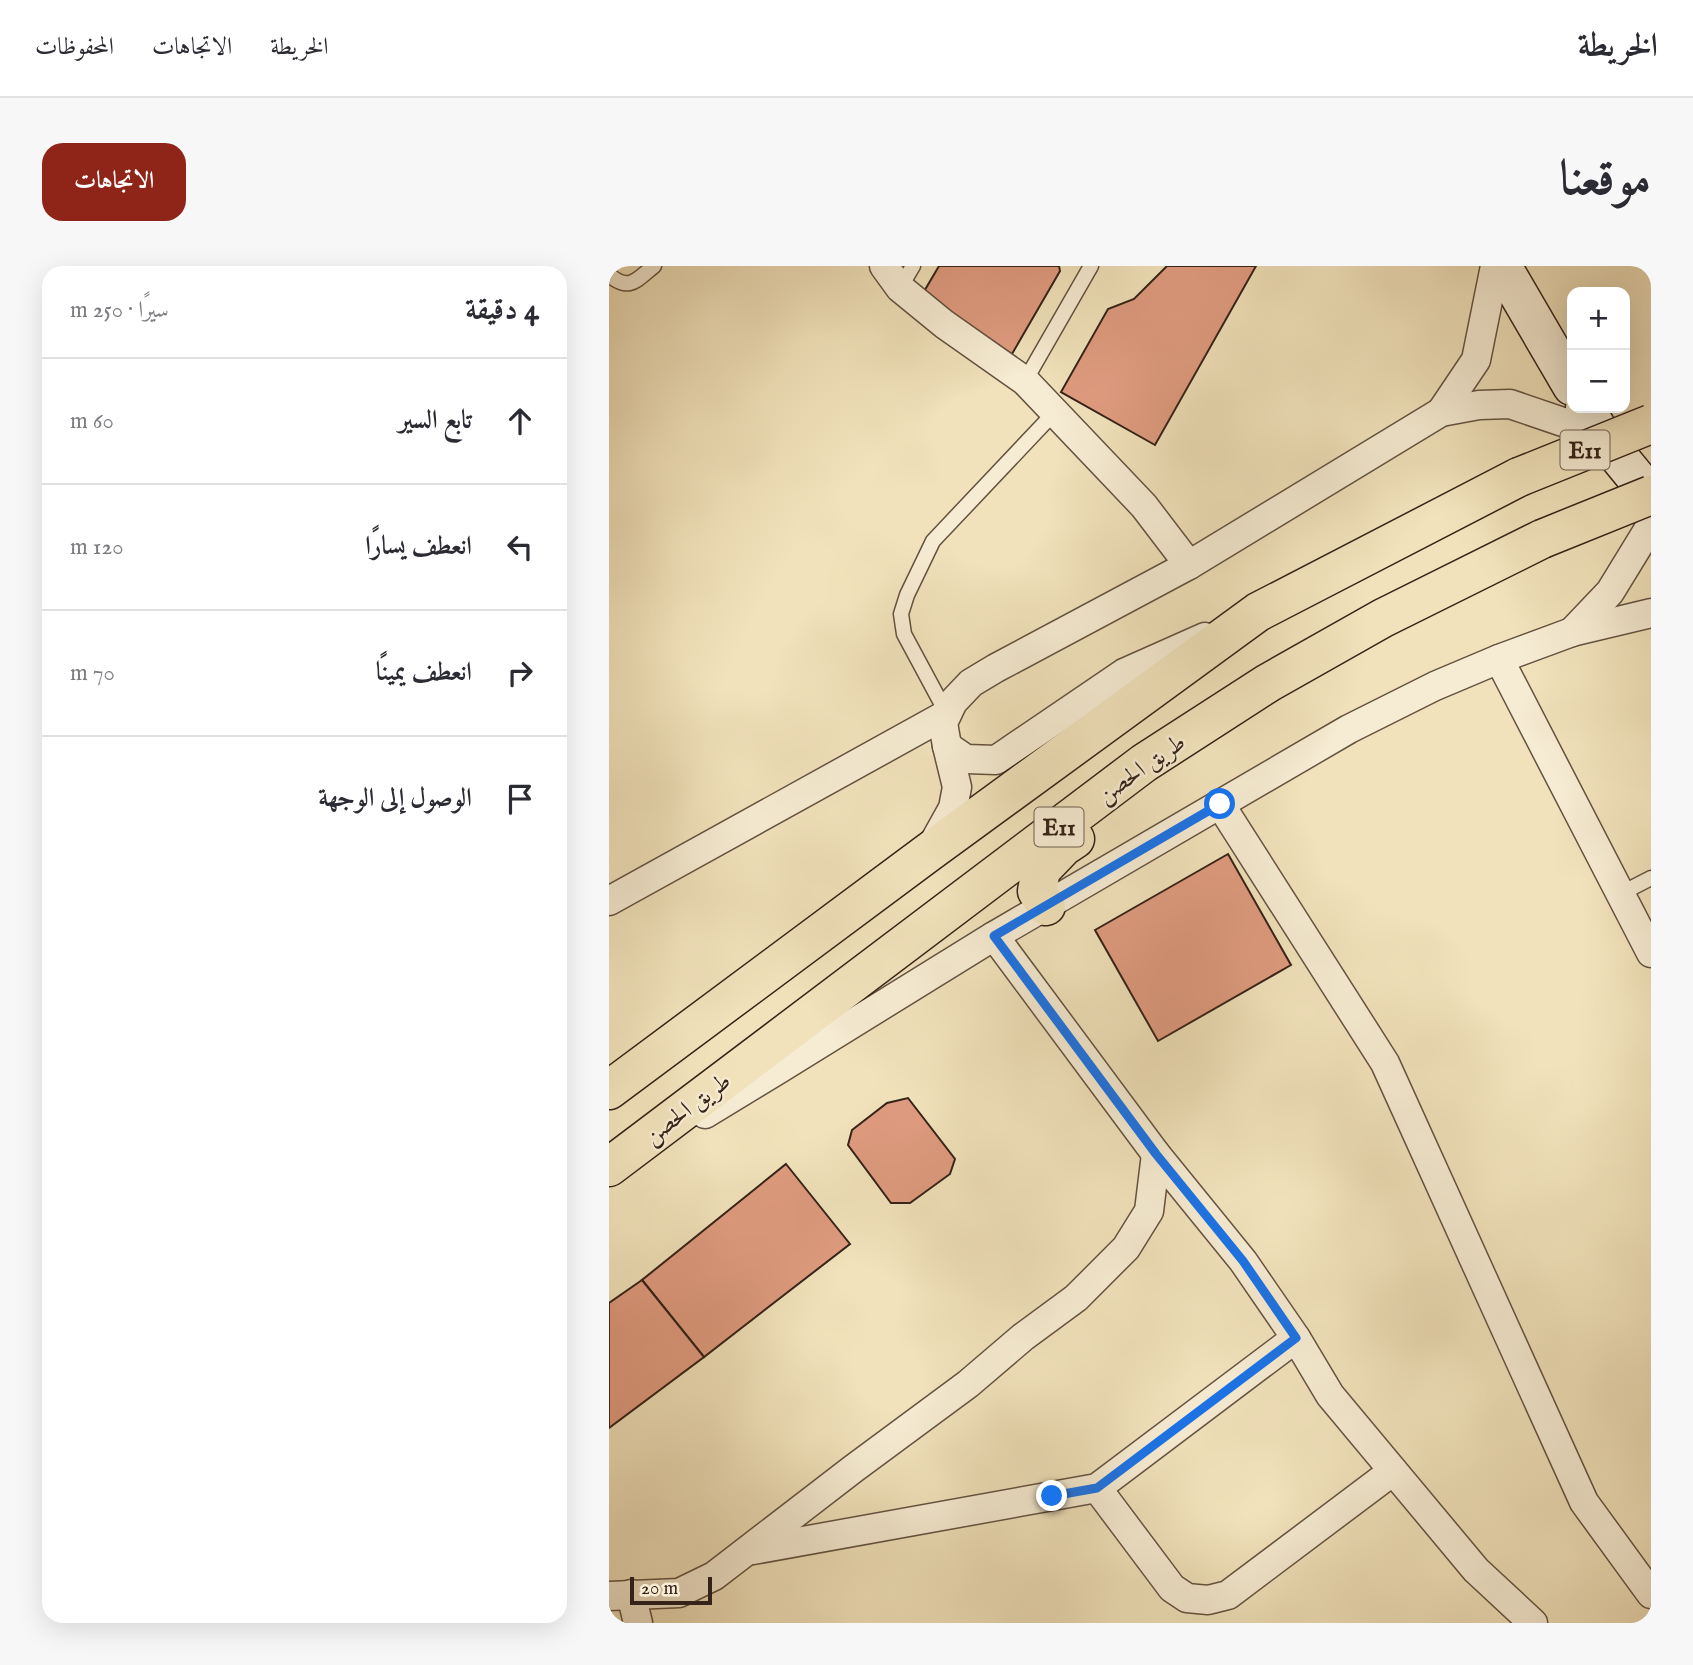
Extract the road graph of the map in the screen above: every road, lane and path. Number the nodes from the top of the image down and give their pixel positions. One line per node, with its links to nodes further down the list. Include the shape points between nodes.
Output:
1 (654, 266): 6 (lane, via 633,283 619,283)
2 (1091, 266): 8 (lane)
3 (1495, 266): 10 (street, via 1476,360)
4 (1502, 266): 7 (main road)
5 (899, 273): 8 (street, via 944,324)
6 (609, 275)
7 (1567, 377)
8 (1024, 381): 9 (street)
9 (1055, 412): 16 (street, via 1144,506); 21 (lane, via 933,541 907,596 901,614 904,634)
10 (1441, 412): 11 (street, via 1510,404); 16 (street)
11 (1593, 421): 13 (main road)
12 (1651, 424): 17 (main road, E11, bridge, via 1519,477)
13 (1651, 495): 15 (main road, طريق الحصن / E11, bridge)
14 (1651, 525): 19 (street, via 1610,592)
15 (1542, 539): 28 (main road, via 1391,637 1159,777 1063,847 1041,870 1037,891); 33 (main road, طريق الحصن / E11, via 1383,618 1268,683 1144,763)
16 (1188, 565): 21 (street, via 971,683)
17 (1258, 612): 22 (street, via 1124,673 996,760 966,759); 24 (main road, E11)
18 (1651, 613): 19 (street)
19 (1571, 632): 20 (street)
20 (1499, 659): 23 (street, via 1349,729); 26 (street)
21 (947, 714): 22 (street, via 943,723); 27 (street)
22 (947, 746): 24 (street, via 957,786 953,808)
23 (1220, 804): 28 (street); 38 (street, via 1384,1063 1584,1502)
24 (929, 852): 31 (main road, E11)
25 (1651, 878): 26 (lane)
26 (1620, 894): 30 (street)
27 (609, 901)
28 (1046, 906): 29 (street)
29 (994, 936): 32 (street); 33 (street)
30 (1651, 953)
31 (609, 1090)
32 (1156, 1154): 34 (street, via 1243,1261); 37 (street, via 1149,1211 1126,1248 1076,1298)
33 (609, 1169)
34 (1296, 1338): 35 (street, via 1330,1395); 36 (street)
35 (1393, 1471): 36 (street, via 1229,1595 1208,1600 1187,1598 1172,1588); 41 (street, via 1475,1570)
36 (1097, 1488): 37 (street)
37 (747, 1551): 39 (street, via 714,1576 679,1593)
38 (1651, 1594)
39 (620, 1595): 40 (street)
40 (638, 1623)
41 (1533, 1623)

